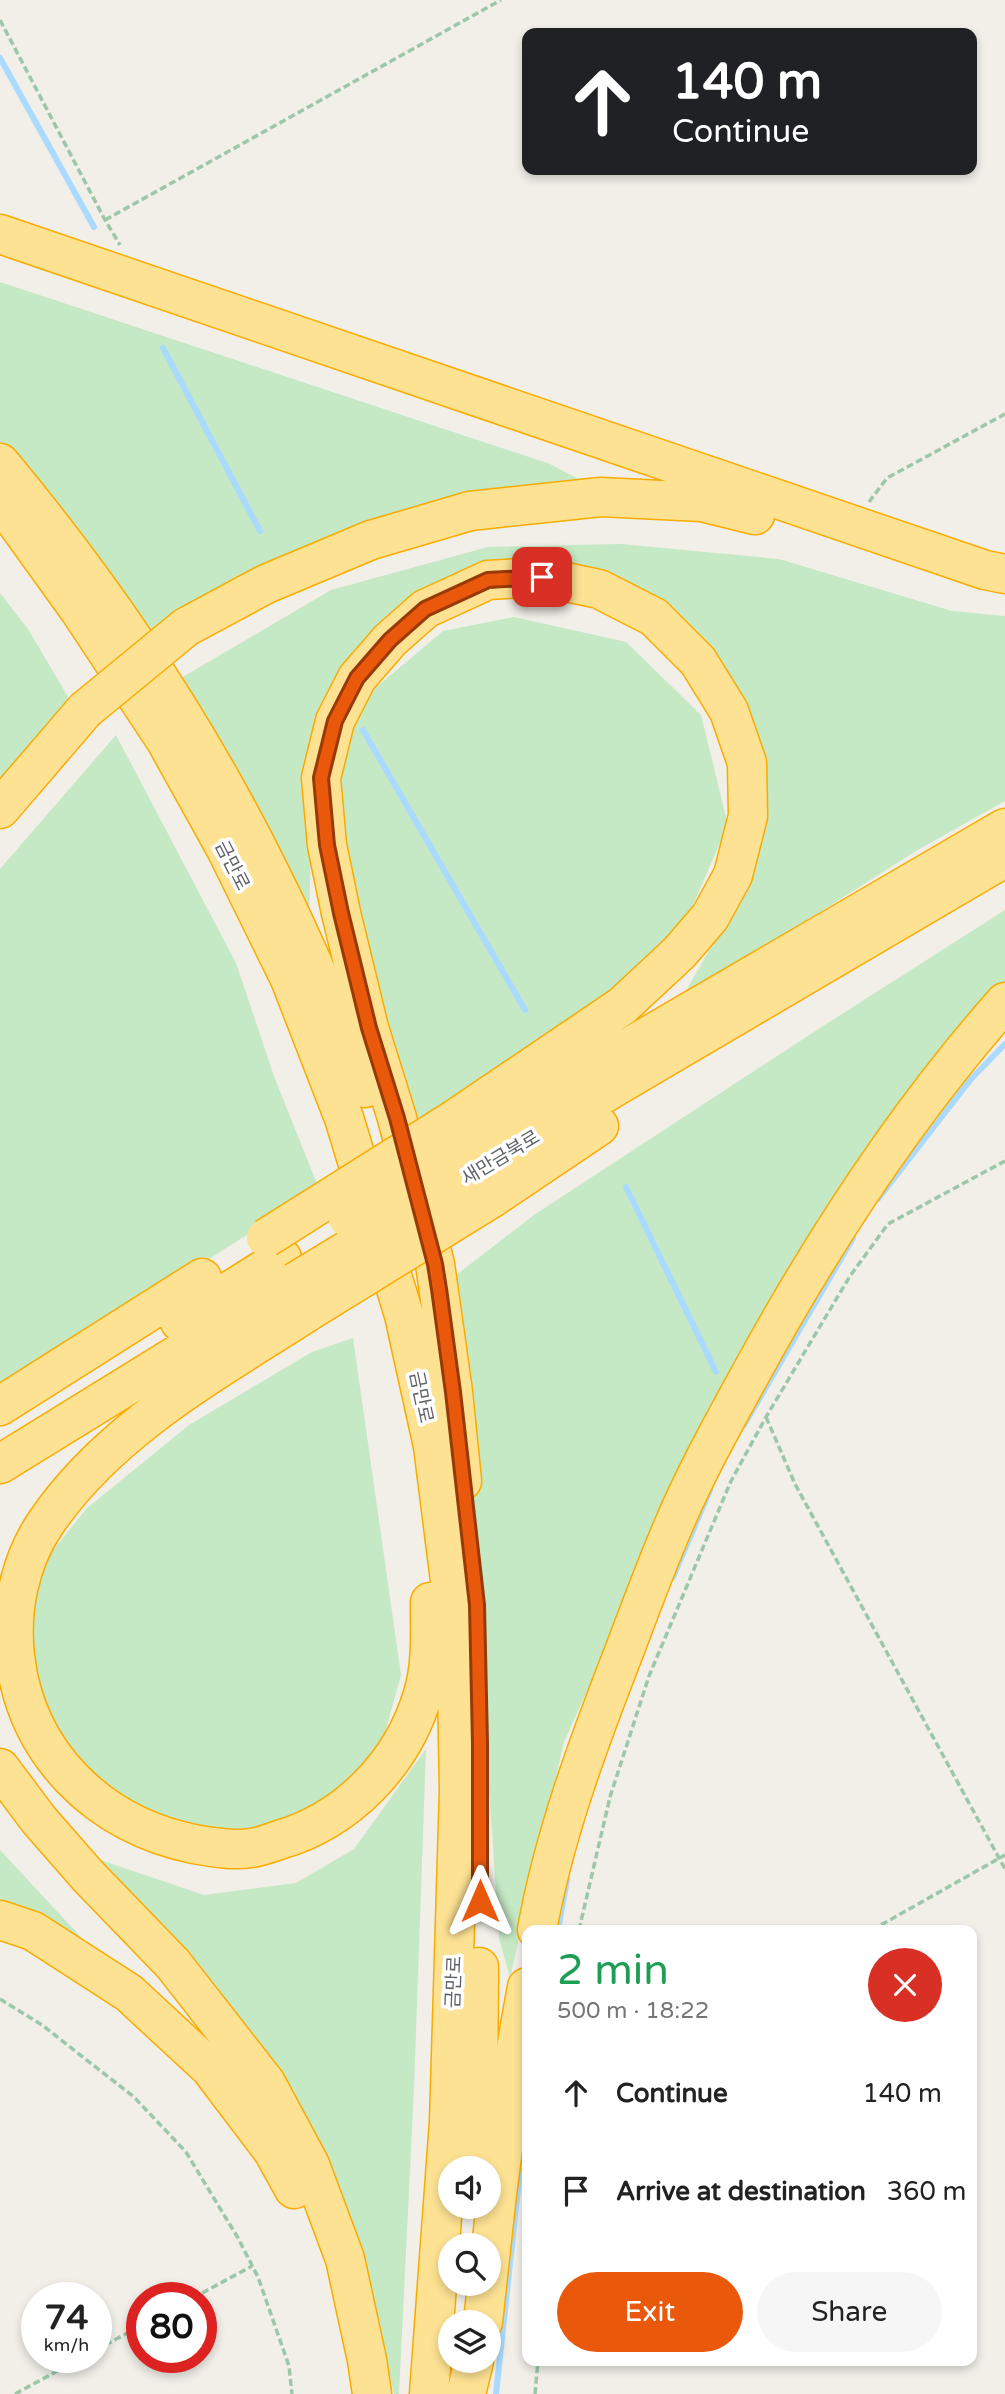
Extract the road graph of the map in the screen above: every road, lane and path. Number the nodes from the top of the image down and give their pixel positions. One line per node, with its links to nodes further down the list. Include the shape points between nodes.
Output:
1 (501, 0): 3 (path)
2 (0, 20): 3 (path)
3 (105, 220): 5 (path)
4 (0, 234): 10 (highway)
5 (123, 249)
6 (1005, 414): 9 (path, via 887,478)
7 (0, 463): 23 (highway, 금만로, via 91,578 188,725 273,878 321,982 367,1094 411,1248 447,1384)
8 (0, 500): 15 (highway, 금만로, via 166,741 290,979)
9 (868, 503)
10 (995, 572): 11 (highway, bridge, via 702,502 601,497 470,511 370,540 266,584 186,627 85,709)
11 (0, 809)
12 (1005, 828): 16 (highway, 새만금북로, via 576,1078)
13 (1005, 858): 16 (highway, 새만금북로, via 630,1078)
14 (1005, 1002): 29 (highway, via 892,1144 806,1278 721,1428 672,1528 588,1744 547,1875)
15 (344, 1118): 18 (highway, via 400,1387 429,1579 430,1647 424,1693 405,1739 373,1783 339,1813 298,1835 251,1848 210,1847 163,1837 120,1818 82,1789 53,1757 32,1719 18,1680 12,1633 26,1558 74,1484 113,1446 177,1397); 46 (highway, 금만로, via 404,1315 433,1446 456,1628 459,1790 449,2122)
16 (474, 1157): 18 (highway, 새만금북로, bridge); 18 (highway, bridge); 23 (highway, via 710,917 733,875 748,816 747,763 729,711 698,661 654,617 598,589 542,577 488,580 425,609 390,640 357,678 335,721 321,778 327,845 341,913 435,1264)
17 (1005, 1161): 20 (path, via 888,1224 850,1276)
18 (288, 1272): 19 (highway); 21 (highway, 새만금북로); 22 (highway, 새만금북로)
19 (0, 1406)
20 (766, 1417): 26 (path, via 795,1484); 30 (path, via 731,1481 649,1676 610,1797)
21 (0, 1434)
22 (0, 1464)
23 (464, 1494): 34 (highway, 금만로, via 477,1605 480,1744)
24 (0, 1768): 45 (highway, via 88,1876 173,1964 266,2083 310,2165 345,2259)
25 (1005, 1855): 26 (path)
26 (999, 1858): 27 (path); 31 (path)
27 (1005, 1869)
28 (0, 1920): 44 (highway, via 33,1931 129,1993 210,2068 274,2151 313,2222 346,2316)
29 (538, 1925)
30 (580, 1925)
31 (881, 1925)
32 (0, 1999): 35 (path, via 42,2025 134,2096 186,2152)
33 (522, 2020): 37 (highway)
34 (475, 2156)
35 (253, 2266): 36 (path); 43 (path, via 289,2365)
36 (217, 2285)
37 (484, 2310)
38 (538, 2366): 49 (path)
39 (54, 2373): 42 (path)
40 (461, 2373): 47 (highway)
41 (471, 2373): 48 (highway)
42 (15, 2394)
43 (292, 2394)
44 (358, 2394)
45 (372, 2394)
46 (429, 2394)
47 (460, 2394)
48 (466, 2394)
49 (535, 2394)

